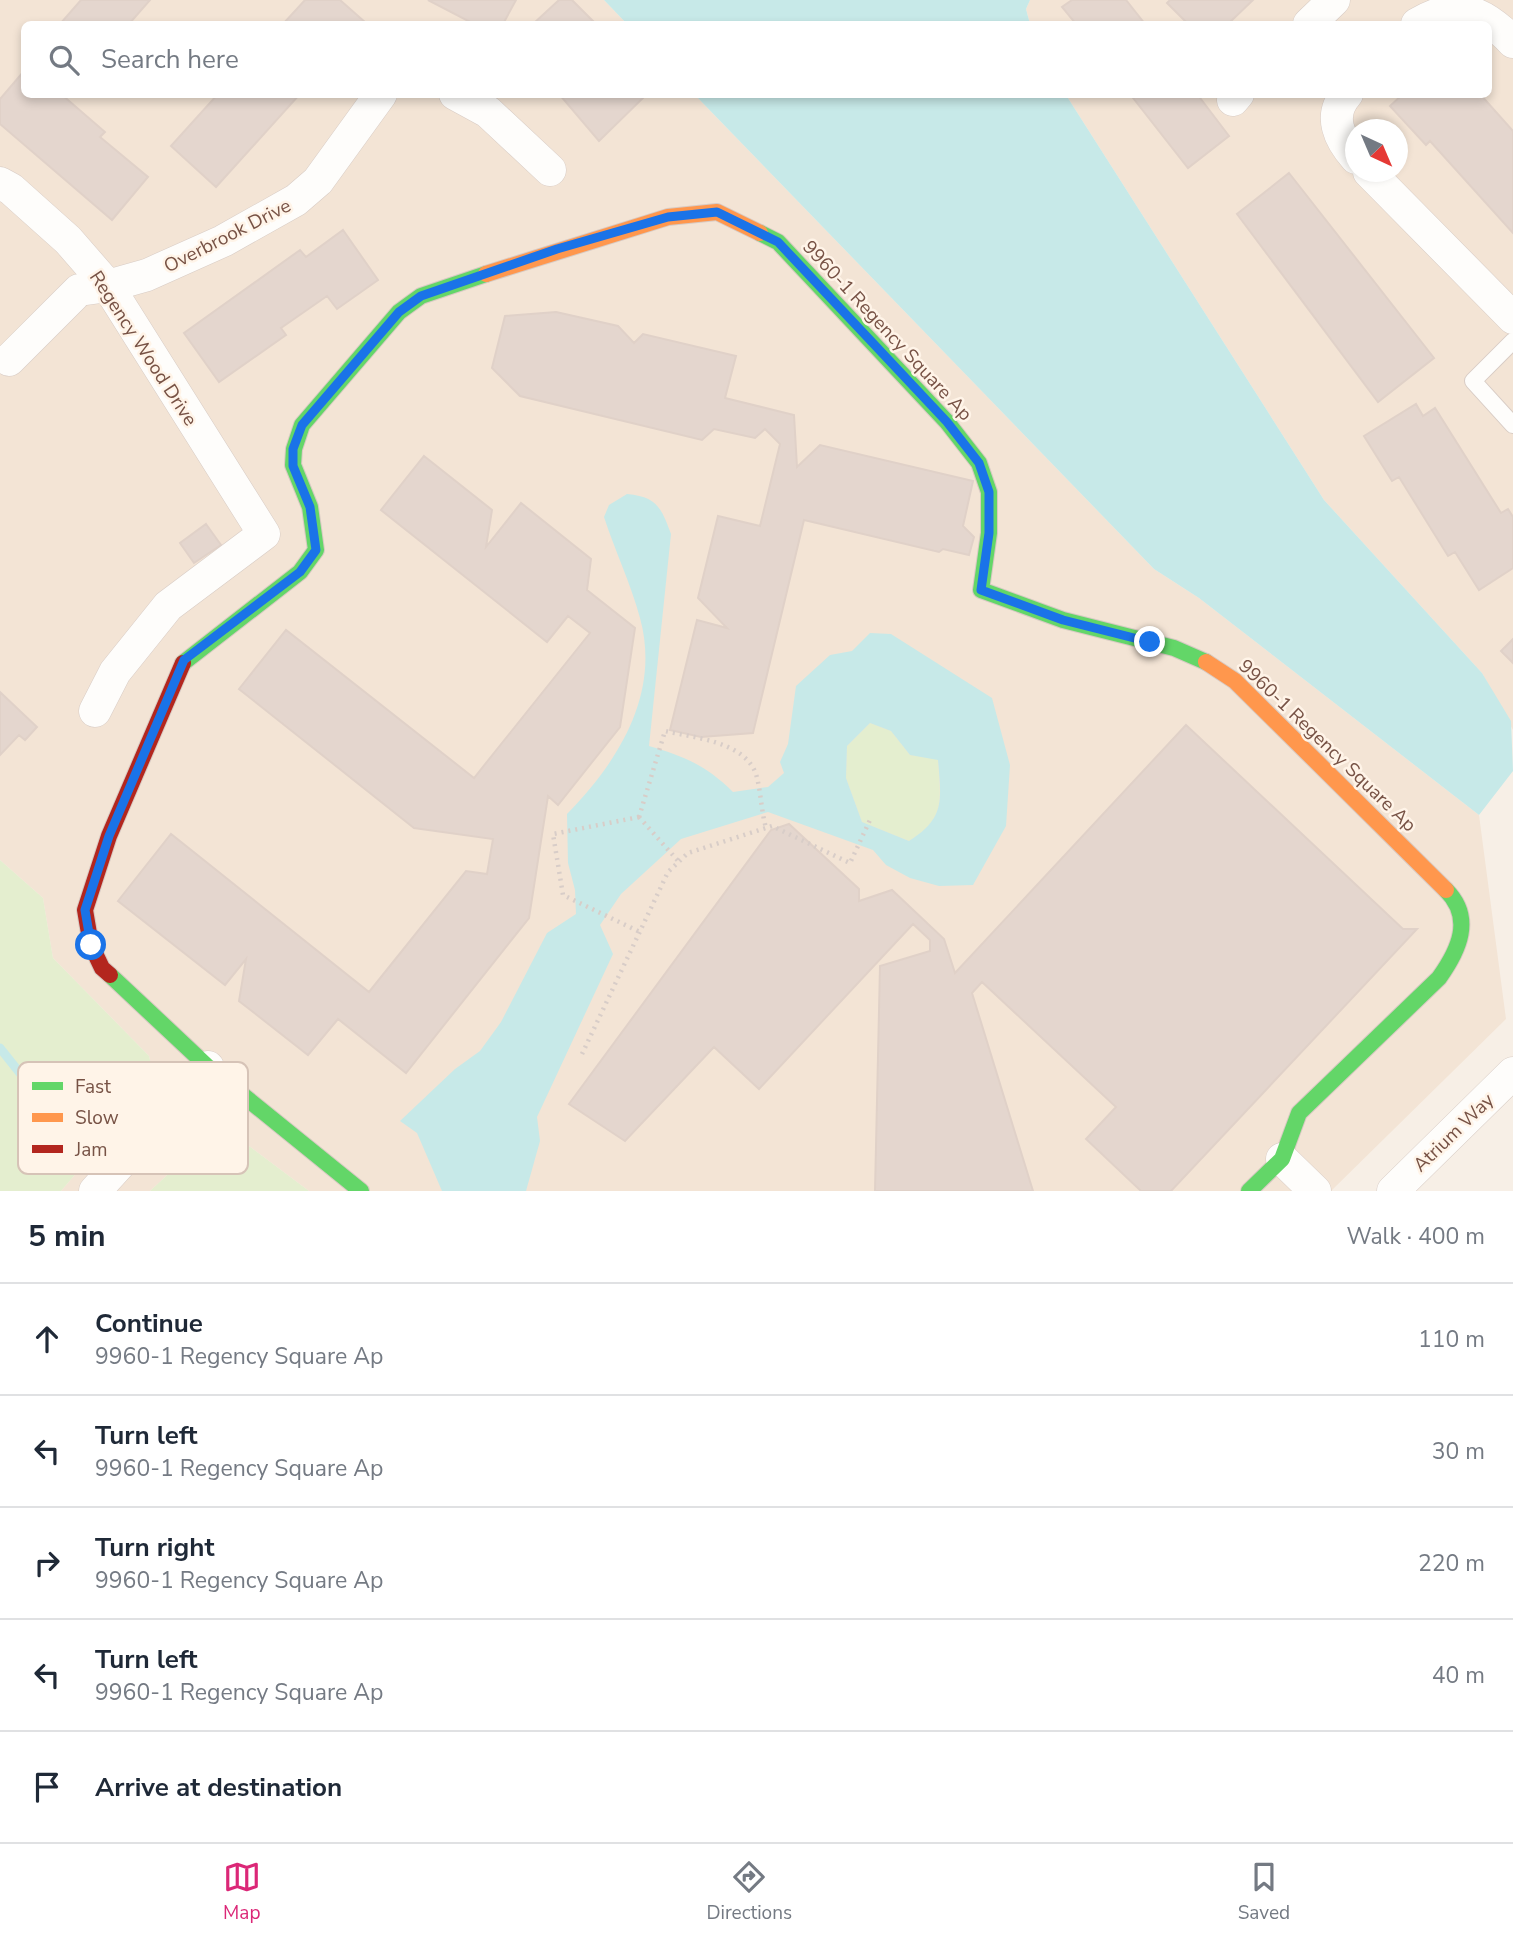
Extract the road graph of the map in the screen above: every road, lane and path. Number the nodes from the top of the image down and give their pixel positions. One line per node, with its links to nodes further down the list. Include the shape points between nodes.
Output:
1 (1334, 0): 2 (street)
2 (1313, 21)
3 (1420, 21): 4 (street, via 1454,4 1475,8)
4 (1489, 21)
5 (1492, 24): 6 (street)
6 (1513, 43)
7 (378, 98): 14 (street, Overbrook Drive, via 318,181 296,200 223,241 147,275)
8 (462, 98): 11 (street, via 488,112)
9 (1344, 98): 10 (street, via 1337,121)
10 (1345, 146)
11 (550, 170)
12 (1379, 182): 15 (street)
13 (0, 183): 14 (street, Regency Wood Drive, via 68,240)
14 (108, 286): 17 (street, Overbrook Drive, via 79,290); 19 (street, Regency Wood Drive, via 264,534 168,606 115,672)
15 (1513, 318)
16 (1513, 341): 18 (lane, via 1473,382)
17 (9, 360)
18 (1513, 425)
19 (95, 711)
20 (639, 817): 22 (path, via 665,731 730,747 755,772); 23 (path); 24 (path, via 553,834 562,895)
21 (870, 820): 22 (path, via 850,863 772,826)
22 (766, 828): 23 (path, via 688,853)
23 (679, 862): 24 (path, via 668,872)
24 (640, 932): 25 (path)
25 (582, 1054)
26 (203, 1062): 29 (street, 9960-1 Regency Square Ap, via 102,968 91,945 85,910 109,836 184,660 300,572 316,550 310,507 293,466 293,449 302,425 399,312 421,296 655,221 717,212 778,242 947,422 979,463 989,492 981,590 1063,620 1174,648 1220,669 1455,900 1463,926 1456,954 1439,978 1299,1113)
27 (1513, 1073): 35 (street, Atrium Way)
28 (248, 1100): 32 (street, 9960-1 Regency Square Ap)
29 (1282, 1159): 33 (street, 9960-1 Regency Square Ap); 34 (street)
30 (110, 1174): 31 (street)
31 (95, 1191)
32 (360, 1191)
33 (1250, 1191)
34 (1315, 1191)
35 (1393, 1191)

